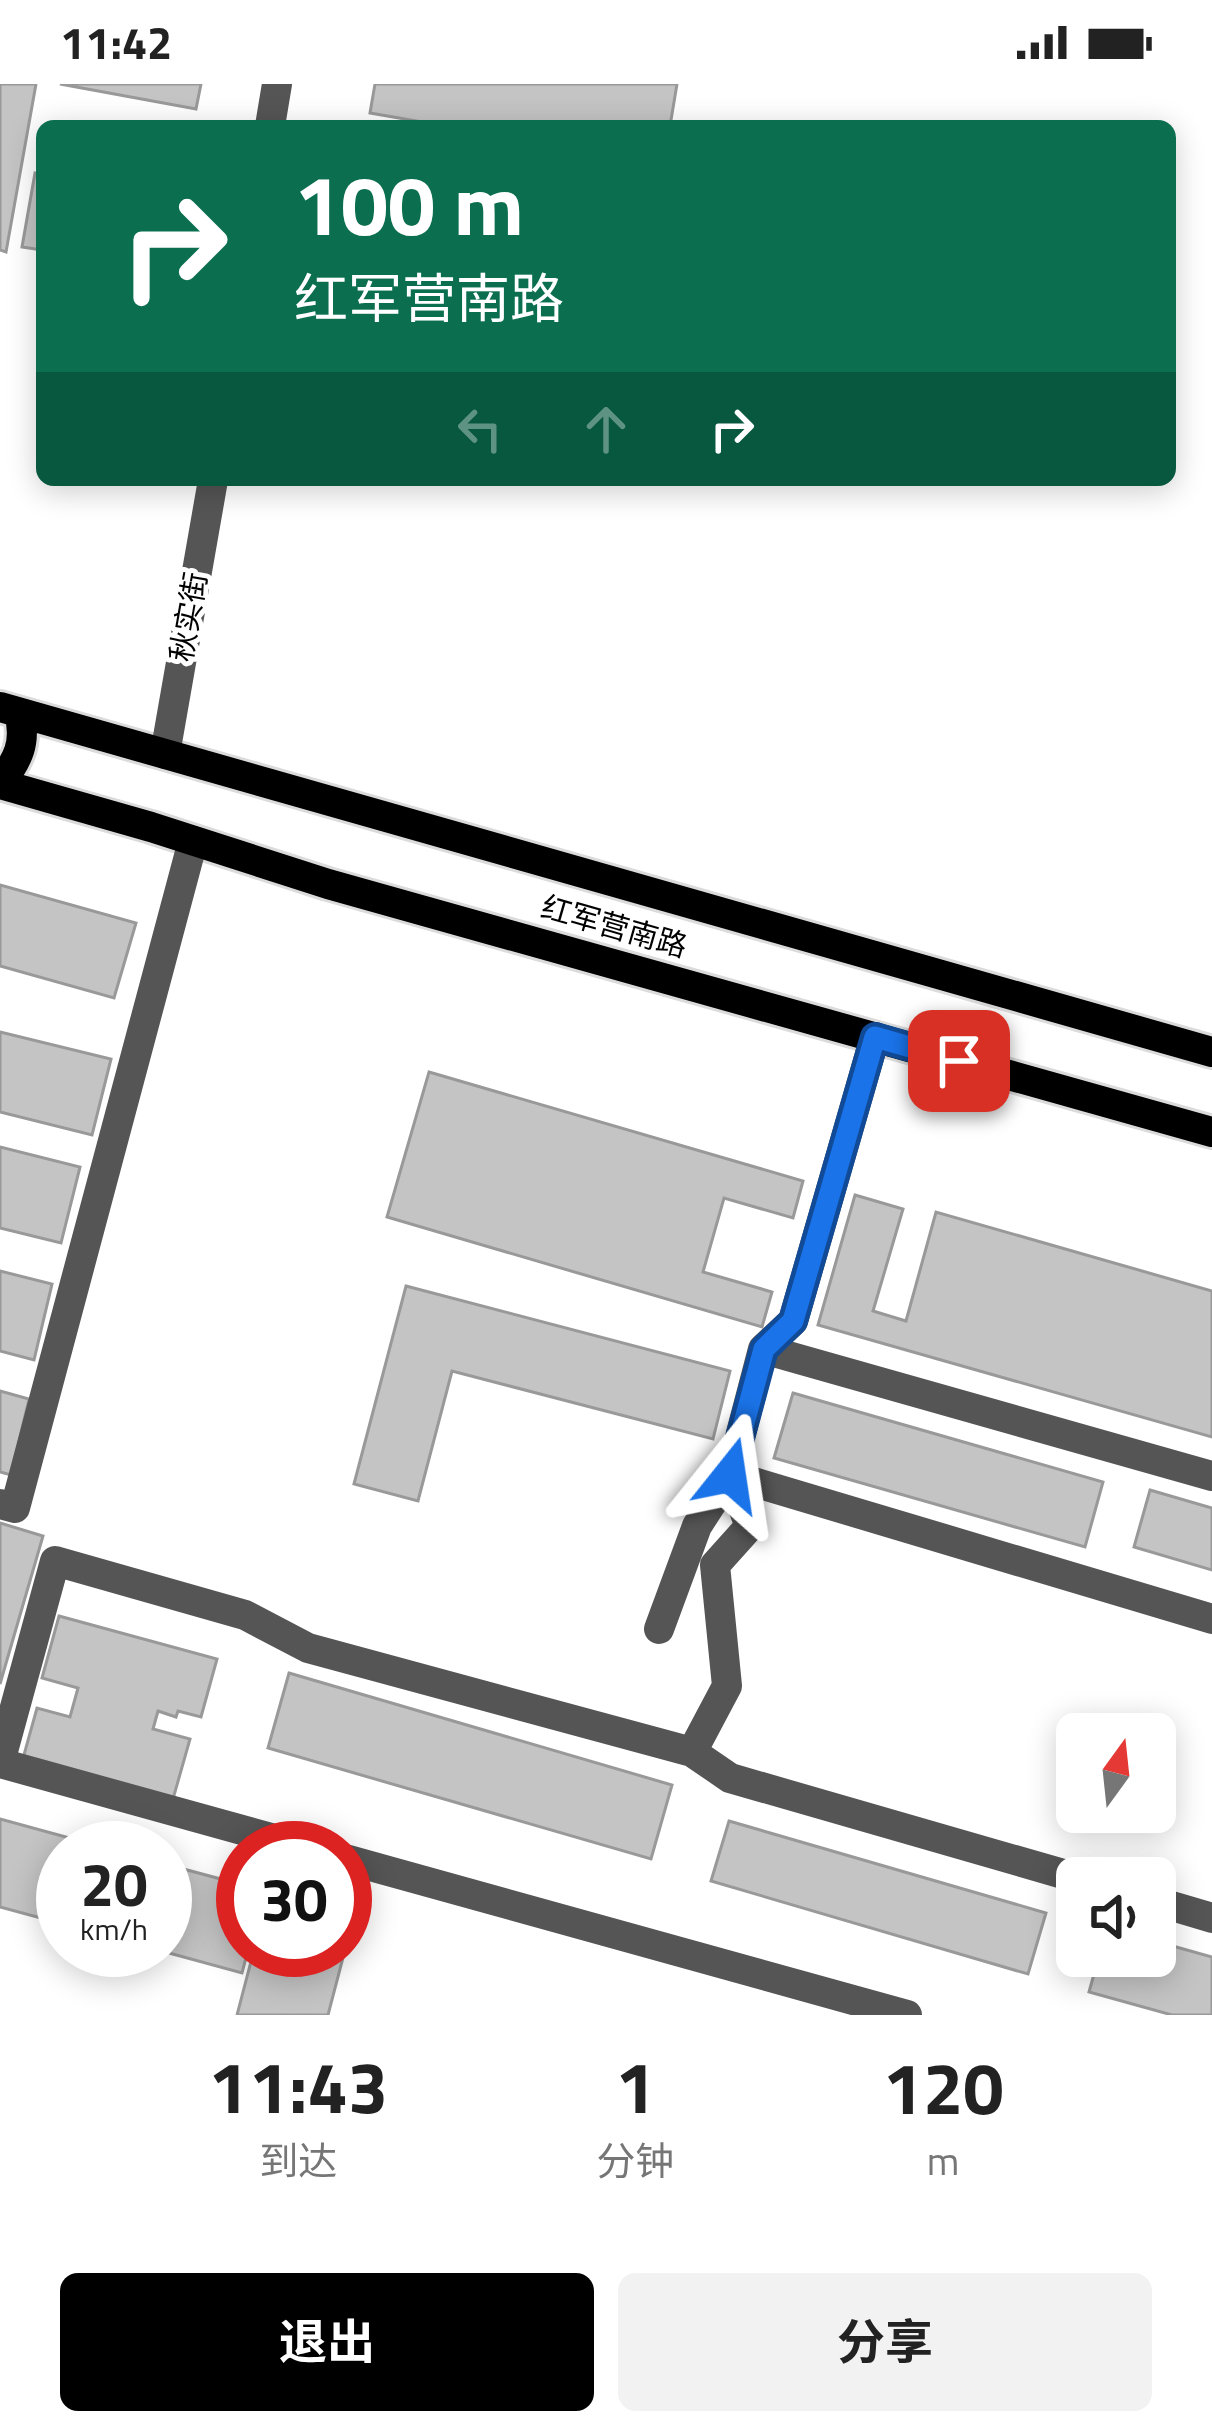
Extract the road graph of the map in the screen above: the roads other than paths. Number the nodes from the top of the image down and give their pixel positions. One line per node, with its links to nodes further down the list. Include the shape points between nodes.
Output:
1 (277, 84): 2 (street)
2 (271, 120)
3 (212, 486): 5 (street, 秋实街)
4 (9, 710): 5 (main road, 红军营南路); 6 (main road, via 23,741)
5 (165, 754): 9 (main road, 红军营南路)
6 (0, 783): 7 (main road, 红军营南路)
7 (193, 841): 8 (main road, 红军营南路); 14 (street, via 15,1508)
8 (875, 1037): 10 (main road, 红军营南路); 11 (street, via 793,1321)
9 (1212, 1052)
10 (1212, 1132)
11 (764, 1349): 12 (street); 13 (street)
12 (730, 1475): 15 (street); 16 (street, via 698,1526); 17 (street, via 750,1526 715,1565 727,1686)
13 (1212, 1476)
14 (0, 1504)
15 (1212, 1619)
16 (659, 1629)
17 (692, 1752): 18 (street, via 308,1648 245,1615 55,1561); 21 (street, via 730,1778)
18 (0, 1762): 19 (street)
19 (216, 1823)
20 (372, 1866): 24 (street)
21 (1056, 1872)
22 (1176, 1907): 23 (street)
23 (1212, 1918)
24 (907, 2015)

